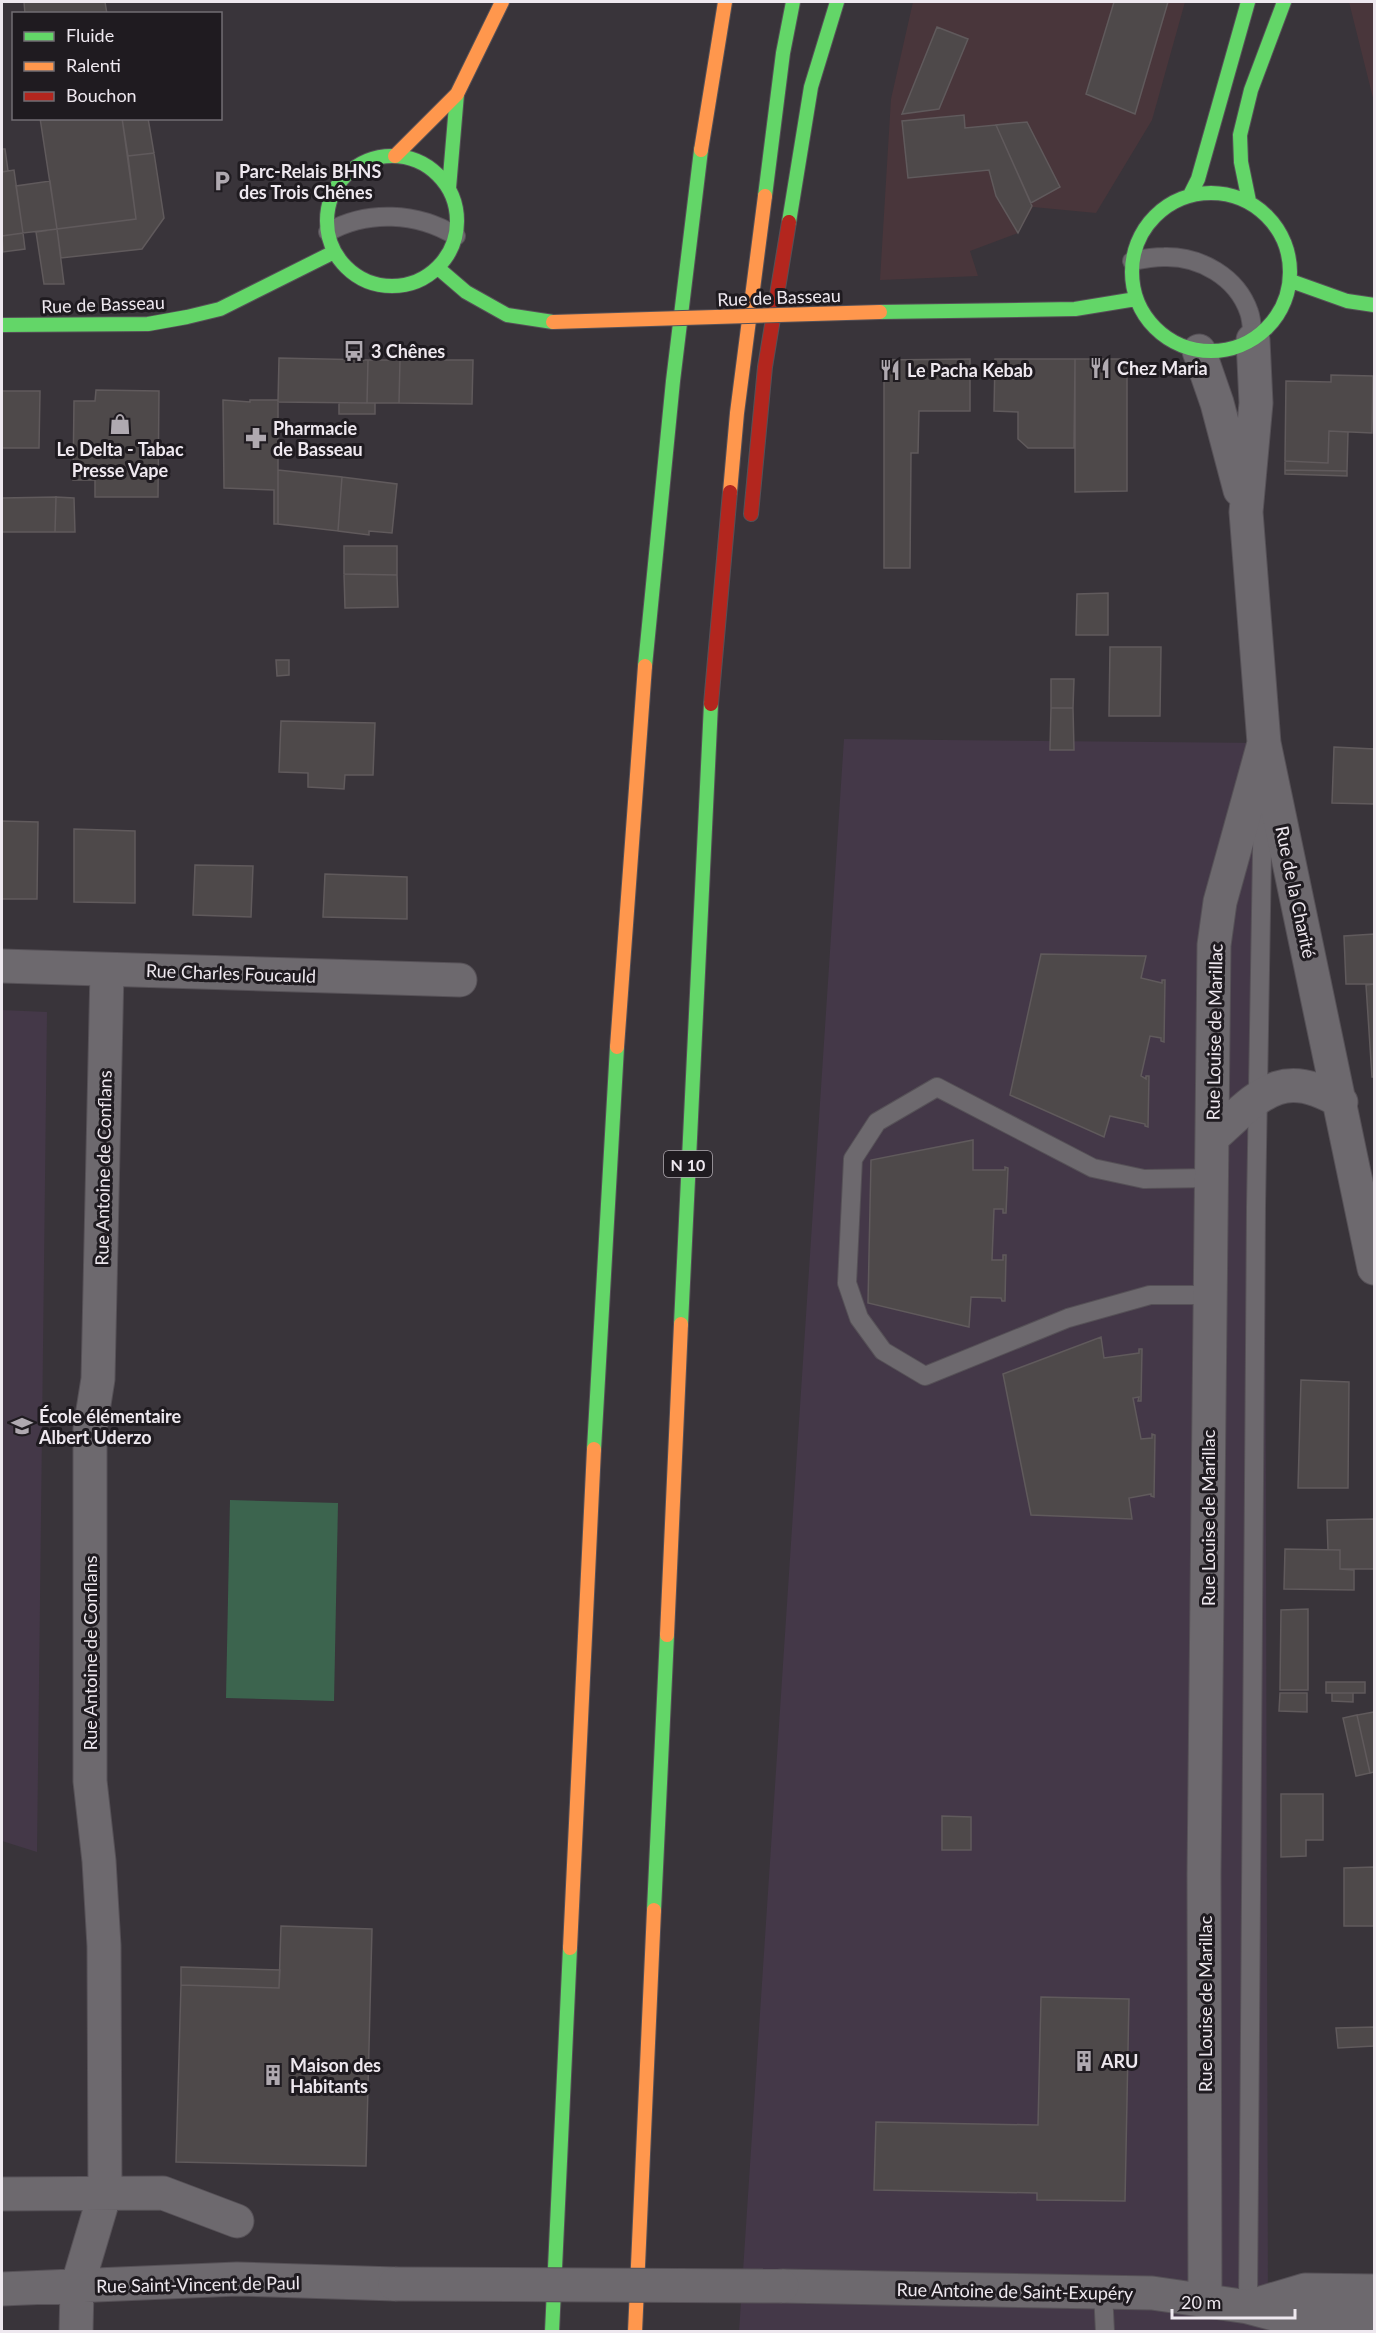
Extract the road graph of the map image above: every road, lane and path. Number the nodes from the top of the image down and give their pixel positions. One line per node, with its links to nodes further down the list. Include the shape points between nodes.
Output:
1 (502, 2): 7 (main road)
2 (724, 2): 49 (main road, via 669,417 636,775 610,1137)
3 (793, 2): 26 (main road, N 10, via 783,53 737,413)
4 (837, 2): 24 (main road, via 811,87 805,122 765,367)
5 (1248, 2): 10 (main road, via 1198,179)
6 (1284, 2): 11 (main road, via 1251,90 1240,135)
7 (457, 94): 8 (main road); 9 (main road)
8 (394, 156): 9 (main road, via 416,160 435,171); 12 (main road, via 375,158 343,178 327,213)
9 (449, 188): 13 (main road, via 456,209)
10 (1190, 195): 11 (main road, via 1222,192); 15 (main road, via 1152,217 1138,237)
11 (1249, 201): 17 (main road, via 1268,215 1282,235 1290,257)
12 (328, 232): 13 (lane, via 345,223 390,216 416,219); 14 (main road)
13 (456, 236): 16 (main road)
14 (334, 252): 16 (main road, via 347,268 382,286 403,286); 20 (main road, Rue de Basseau, via 220,309 187,317 148,324)
15 (1131, 261): 18 (main road); 21 (lane, via 1166,257 1190,260 1218,271 1237,289 1250,313)
16 (438, 268): 18 (main road, Rue de Basseau, bridge, via 466,292 507,315 553,322 1075,309)
17 (1291, 281): 19 (main road, via 1347,301); 21 (main road, via 1272,324)
18 (1136, 299): 22 (main road, via 1151,325 1173,342)
19 (1374, 305)
20 (2, 325)
21 (1253, 340): 22 (main road, via 1227,350); 23 (street, Rue de la Charité, via 1256,403)
22 (1199, 351): 23 (street, Rue de la Charité)
23 (1246, 512): 27 (street, Rue de la Charité)
24 (750, 527)
25 (730, 640): 26 (main road)
26 (711, 707): 50 (main road, N 10)
27 (1264, 743): 31 (lane); 32 (street, Rue de la Charité); 33 (street, Rue Louise de Marillac, via 1220,902 1214,945)
28 (2, 966): 29 (street, Rue Charles Foucauld)
29 (107, 970): 30 (street, Rue Charles Foucauld); 37 (street, Rue Antoine de Conflans, via 98,1379 90,1429 90,1781 104,1946)
30 (460, 980)
31 (1258, 1097): 32 (street, via 1277,1087 1299,1084); 33 (street); 46 (lane)
32 (1341, 1102): 35 (street, Rue de la Charité)
33 (1213, 1137): 34 (street, Rue Louise de Marillac)
34 (1212, 1178): 36 (street, Rue Louise de Marillac); 36 (lane, via 1144,1179 1093,1168 937,1087 877,1122 853,1159 847,1283 859,1318 883,1351 925,1376 1068,1318 1150,1295)
35 (1374, 1268)
36 (1210, 1295): 45 (street, Rue Louise de Marillac, via 1204,1874)
37 (105, 2193): 38 (street); 39 (street, via 163,2193); 41 (street, Rue Antoine de Conflans)
38 (2, 2194)
39 (237, 2221)
40 (782, 2286): 41 (street, Rue Saint-Vincent de Paul, bridge, via 237,2279); 44 (street, Rue Antoine de Saint-Exupéry)
41 (77, 2287): 42 (street, Rue Saint-Vincent de Paul); 48 (street, Rue Antoine de Conflans)
42 (2, 2289)
43 (1374, 2291): 46 (street, Rue Antoine de Saint-Exupéry, via 1305,2290)
44 (1103, 2292): 45 (street, Rue Antoine de Saint-Exupéry); 51 (lane)
45 (1205, 2300): 46 (street, Rue Antoine de Saint-Exupéry)
46 (1248, 2319): 47 (street, Rue Antoine de Saint-Exupéry)
47 (1374, 2321)
48 (76, 2331)
49 (552, 2331)
50 (635, 2331)
51 (1105, 2331)

